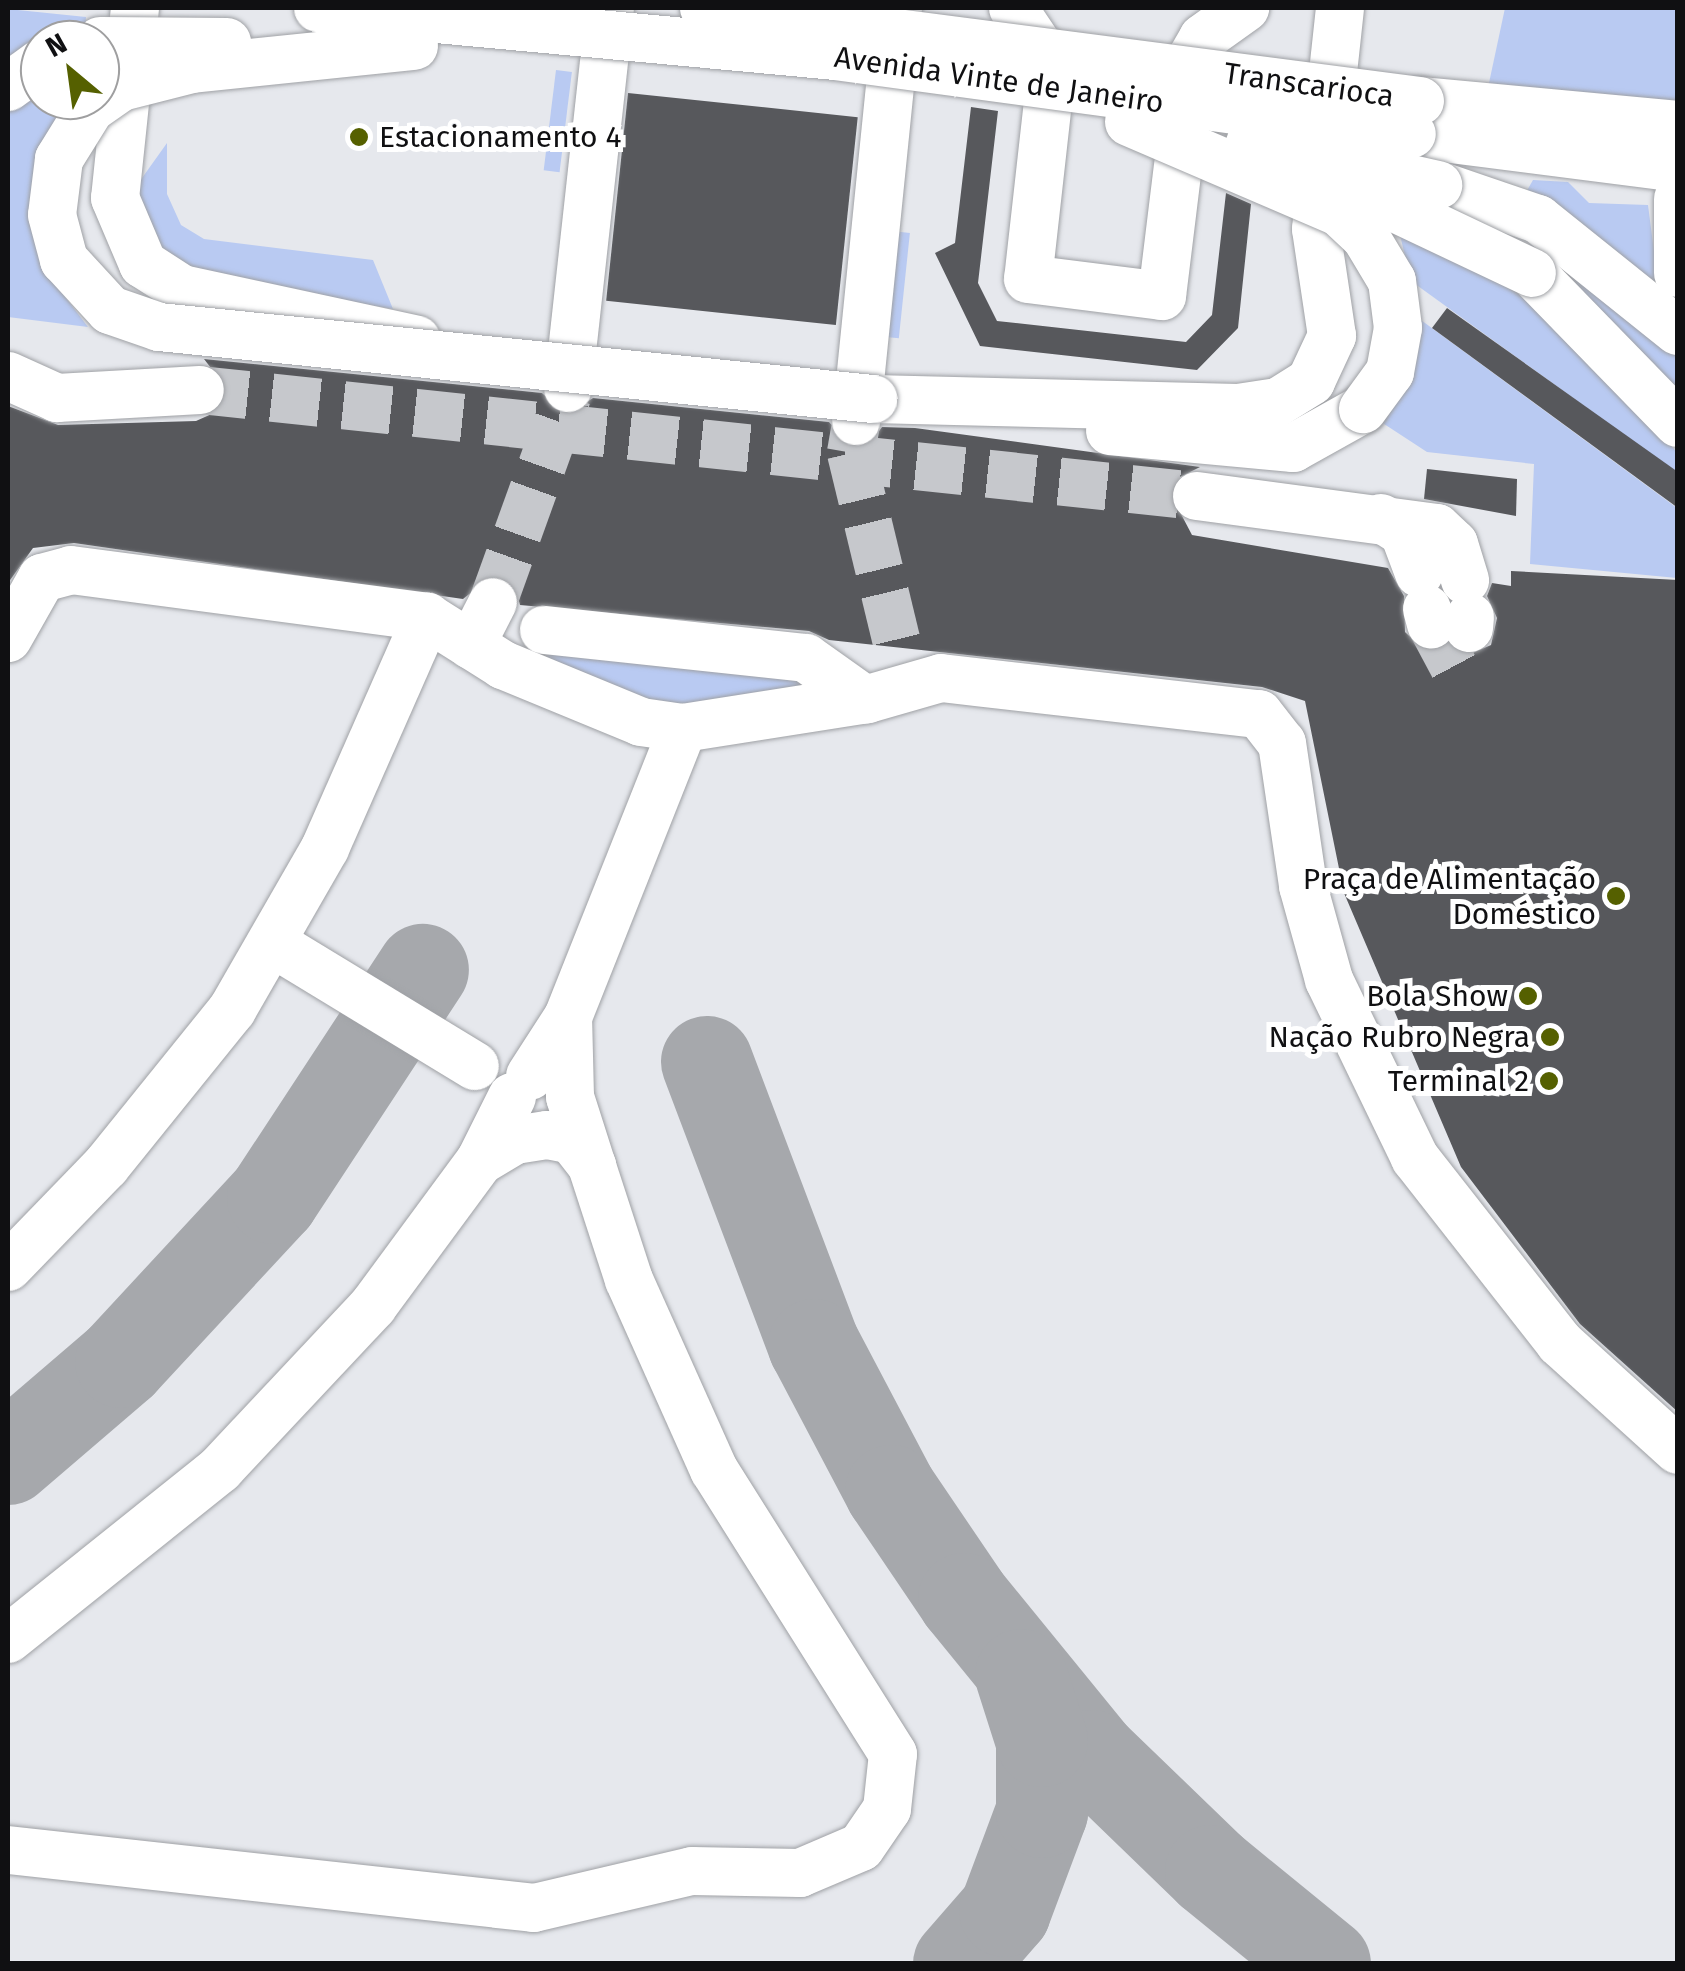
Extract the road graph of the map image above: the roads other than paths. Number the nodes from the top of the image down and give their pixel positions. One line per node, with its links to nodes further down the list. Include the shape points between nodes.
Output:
1 (135, 8): 22 (street, bridge, via 114,172 125,236 168,282)
2 (318, 8): 10 (street, Avenida Vinte de Janeiro, bridge)
3 (610, 8): 24 (street)
4 (704, 8): 14 (street, Transcarioca, bridge)
5 (898, 8): 26 (street)
6 (1012, 8): 7 (street, via 1052,66 1028,278 1162,296 1191,59 1202,38)
7 (1245, 8)
8 (1330, 8): 9 (street)
9 (1340, 8): 26 (street, via 1316,229 1332,336 1311,380 1260,406)
10 (650, 37): 12 (street, bridge); 13 (street, Avenida Vinte de Janeiro, bridge)
11 (120, 41): 12 (street, bridge)
12 (414, 46): 22 (street, bridge, via 192,69 121,87 90,109 59,159 56,238 89,292 135,322)
13 (990, 80): 14 (street, Avenida Vinte de Janeiro, bridge); 15 (street, bridge)
14 (1416, 117): 16 (street, Transcarioca); 18 (street, Avenida Vinte de Janeiro)
15 (1129, 122): 17 (street, bridge); 26 (street, bridge, via 1339,212 1365,236 1392,282 1398,328 1390,372 1364,409 1315,443 1271,450)
16 (1678, 125)
17 (1239, 140): 21 (street, bridge, via 1438,185 1538,219); 27 (street, bridge, via 1508,256)
18 (1678, 168)
19 (1678, 199): 20 (street)
20 (1678, 274)
21 (1678, 332)
22 (483, 359): 26 (street, bridge)
23 (8, 376): 25 (street, via 57,398)
24 (568, 388)
25 (200, 390)
26 (864, 410)
27 (1678, 423)
28 (1197, 496): 30 (street, via 1437,528 1454,544)
29 (493, 602): 34 (street)
30 (1447, 605)
31 (427, 618): 33 (street, via 71,570 42,578); 34 (street); 37 (street, via 359,779)
32 (544, 630): 35 (street, via 806,658)
33 (8, 638)
34 (471, 646): 36 (street, via 612,711)
35 (890, 679): 36 (street); 40 (street, via 978,679 1232,710 1277,726 1329,980 1415,1158 1560,1344)
36 (684, 728): 38 (street)
37 (274, 944): 38 (street); 39 (street, via 184,1073)
38 (533, 1098): 41 (street, via 372,1306 234,1455); 42 (street, via 592,1166 629,1280 714,1470 893,1754 887,1809 861,1848 800,1872 692,1871 534,1908)
39 (8, 1267)
40 (1678, 1450)
41 (8, 1639)
42 (8, 1850)

